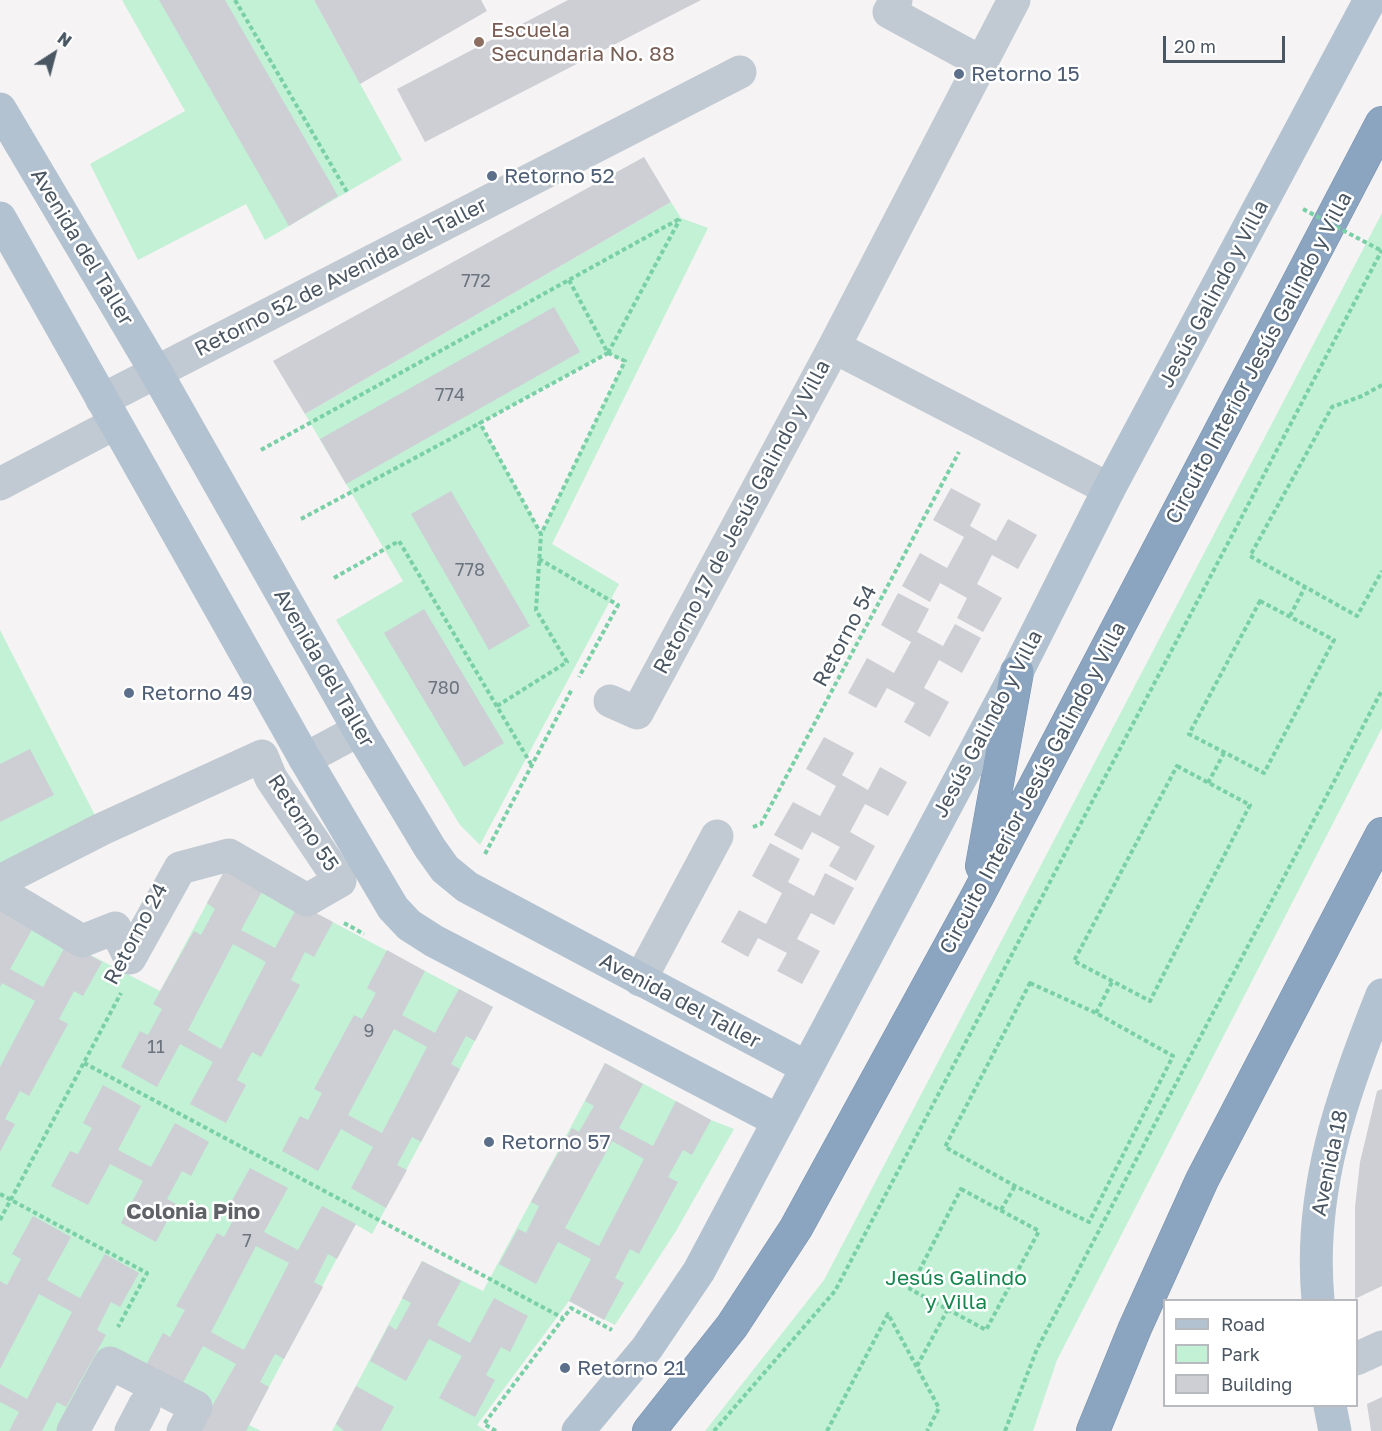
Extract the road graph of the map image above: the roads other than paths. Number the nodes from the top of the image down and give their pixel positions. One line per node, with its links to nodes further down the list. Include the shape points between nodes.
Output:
1 (896, 0): 4 (street, via 889,12)
2 (1014, 0): 4 (street)
3 (1370, 0): 13 (main road, Jesús Galindo y Villa)
4 (981, 62): 9 (street)
5 (740, 72): 10 (street, Retorno 52 de Avenida del Taller)
6 (0, 109): 10 (main road, Avenida del Taller)
7 (1382, 123): 22 (highway, Circuito Interior Jesús Galindo y Villa)
8 (0, 218): 11 (main road)
9 (834, 347): 13 (street, Retorno 17 de Jesús Galindo y Villa); 15 (street, Retorno 17 de Jesús Galindo y Villa, via 637,713)
10 (156, 372): 11 (street, Retorno 52 de Avenida del Taller); 16 (main road, Avenida del Taller)
11 (108, 412): 12 (street, Retorno 52 de Avenida del Taller); 17 (main road)
12 (0, 484)
13 (1109, 489): 14 (main road, Jesús Galindo y Villa)
14 (1017, 672): 22 (highway); 26 (main road, Jesús Galindo y Villa)
15 (610, 701)
16 (359, 730): 17 (street); 23 (main road, Avenida del Taller, via 445,869 467,887)
17 (305, 759): 27 (main road, via 393,908 409,925)
18 (717, 836): 23 (street)
19 (1381, 837): 36 (highway, via 1202,1180)
20 (0, 881): 21 (street, Retorno 55, via 261,756 271,778 340,881 307,900 229,855 180,868 130,958 115,928 82,941)
21 (0, 892)
22 (976, 897): 35 (highway, Circuito Interior Jesús Galindo y Villa, via 796,1228 732,1326)
23 (640, 980): 26 (main road, Avenida del Taller)
24 (1382, 995): 25 (main road)
25 (1368, 1057): 28 (main road, Avenida 18, via 1333,1132 1317,1214)
26 (806, 1067): 27 (main road, Jesús Galindo y Villa)
27 (777, 1120): 34 (main road, Jesús Galindo y Villa, via 699,1271 647,1348)
28 (1318, 1299)
29 (1382, 1347): 30 (street)
30 (1358, 1358)
31 (1330, 1407): 37 (main road)
32 (73, 1431): 33 (street, via 110,1363 196,1407)
33 (183, 1431)
34 (578, 1431)
35 (649, 1431)
36 (1093, 1431)
37 (1335, 1431)

